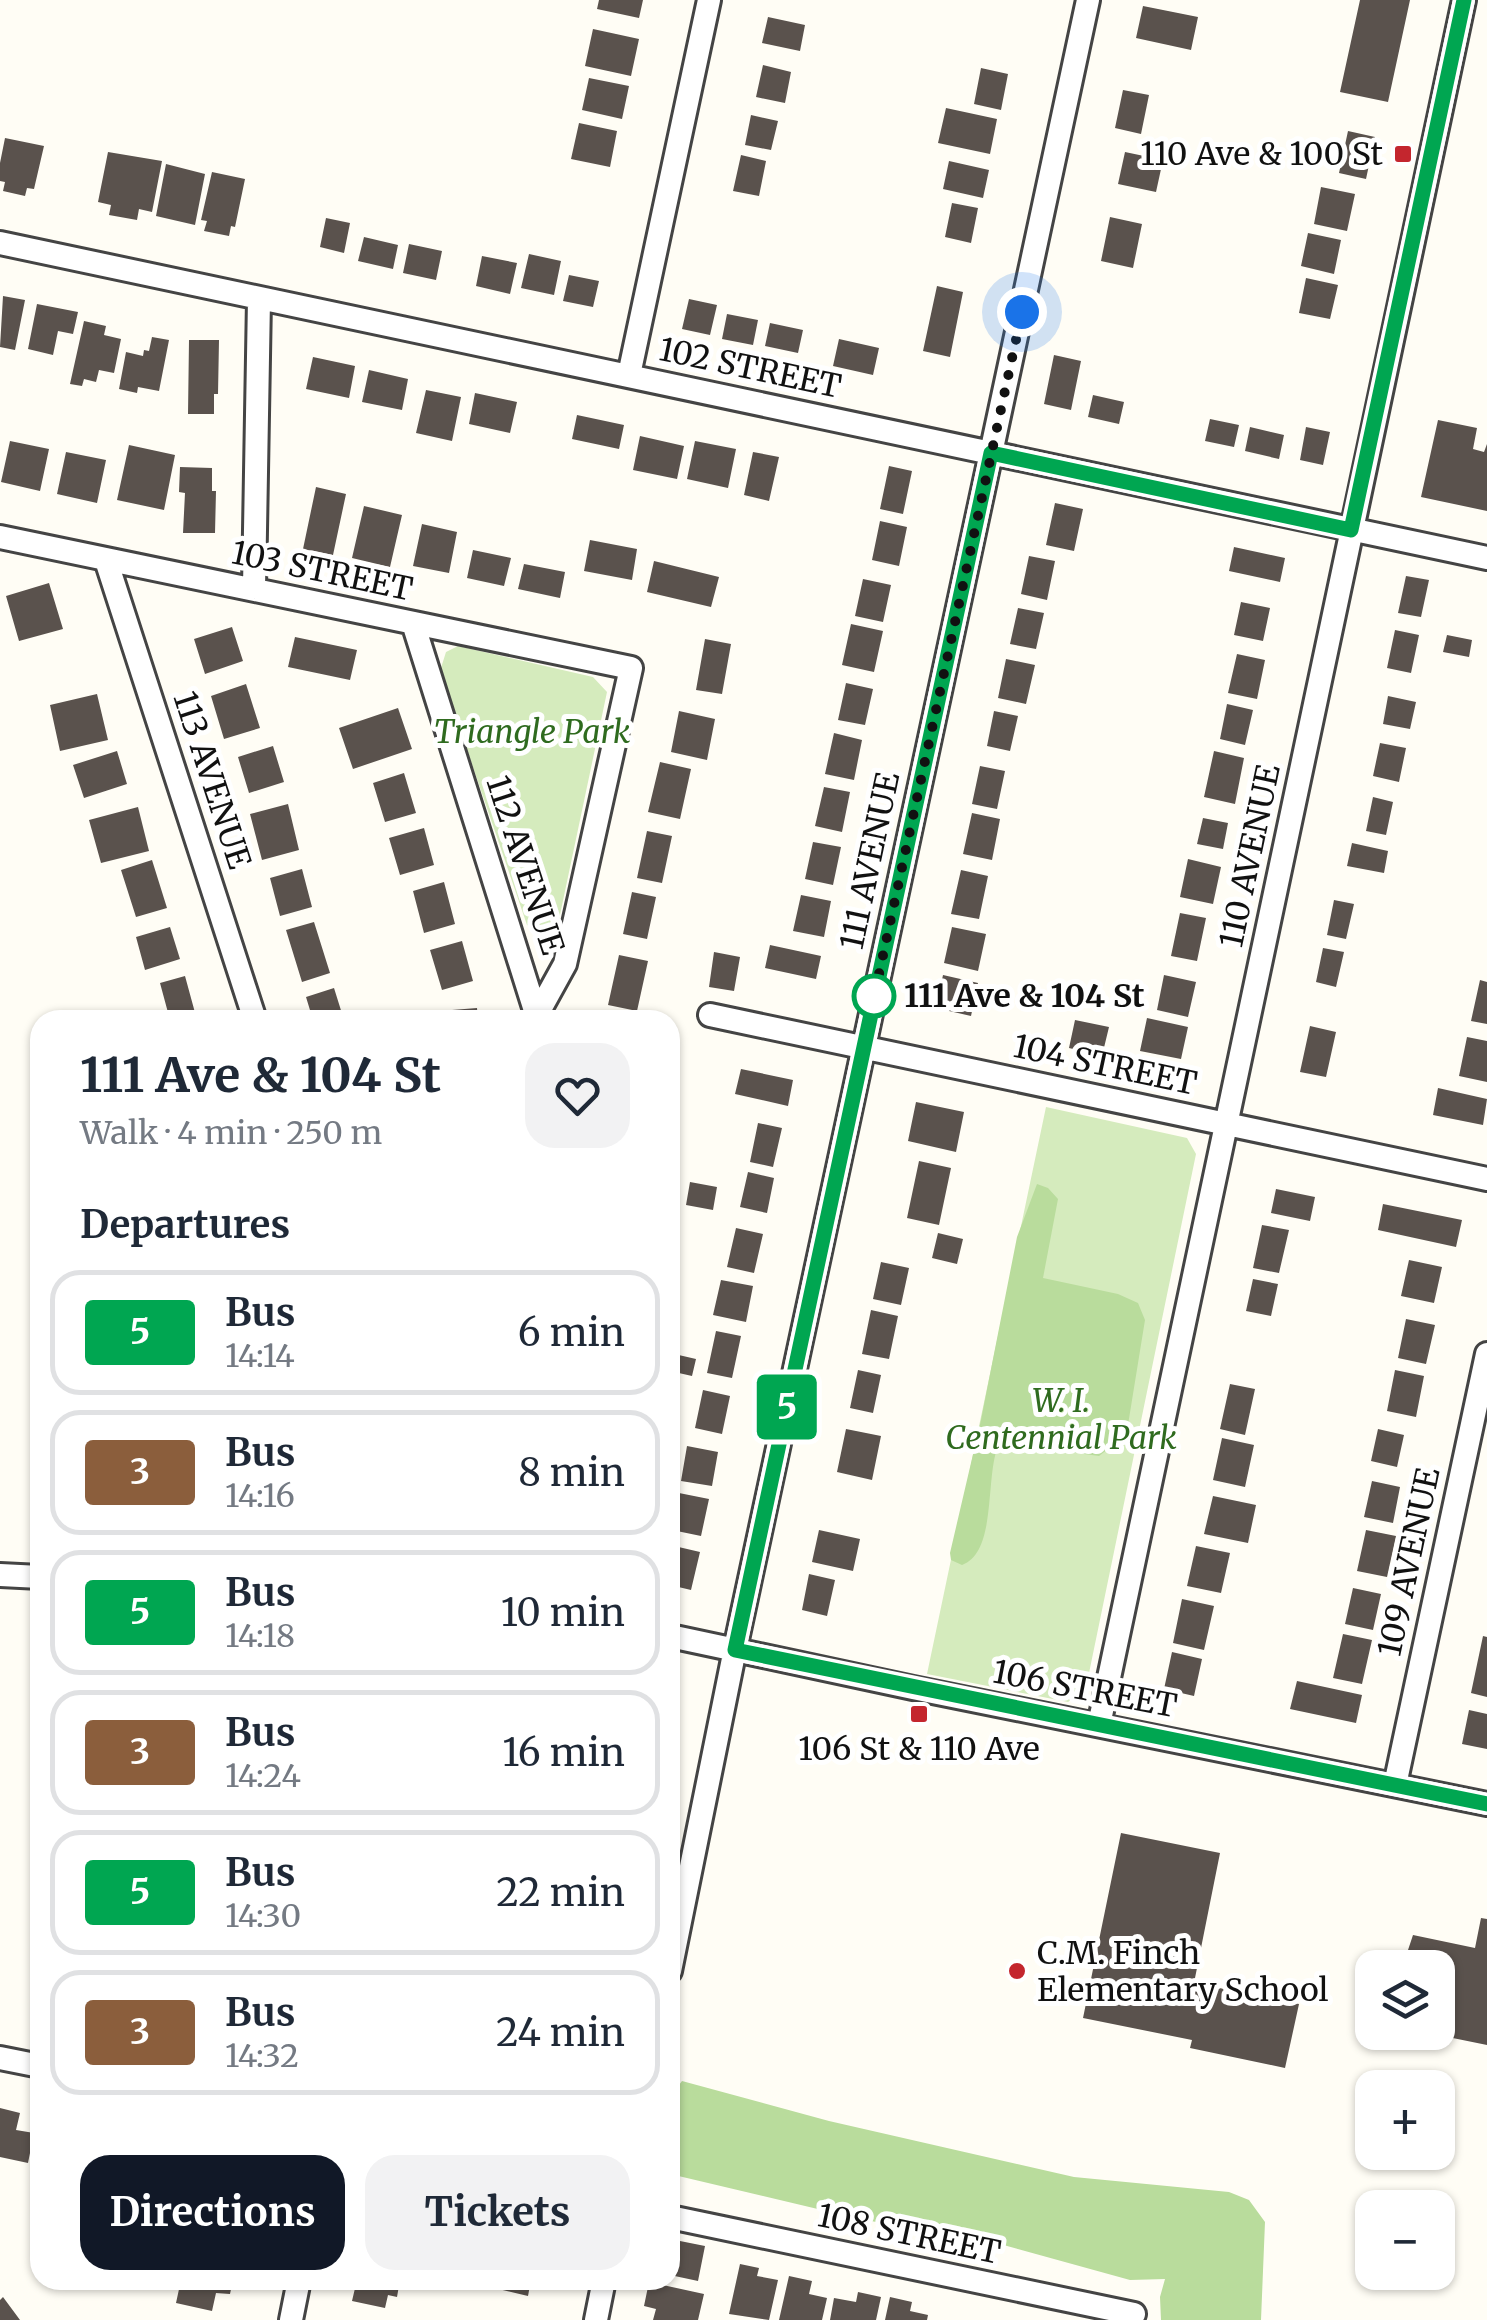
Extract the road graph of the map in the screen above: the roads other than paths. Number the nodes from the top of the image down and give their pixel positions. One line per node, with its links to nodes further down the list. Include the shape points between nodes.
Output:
1 (709, 0): 6 (street)
2 (1088, 0): 7 (street, 111 AVENUE)
3 (1464, 0): 8 (street, 110 AVENUE)
4 (0, 243): 5 (street, 102 STREET)
5 (259, 299): 6 (street, 102 STREET); 12 (street)
6 (629, 376): 7 (street, 102 STREET)
7 (991, 453): 8 (street, 102 STREET); 19 (street, 111 AVENUE)
8 (1351, 530): 10 (street, 102 STREET); 20 (street, 110 AVENUE)
9 (0, 538): 11 (street, 103 STREET)
10 (1487, 558)
11 (106, 560): 12 (street, 103 STREET); 15 (street, 113 AVENUE)
12 (254, 588): 13 (street, 103 STREET)
13 (413, 623): 14 (street, 103 STREET); 16 (street, 112 AVENUE)
14 (631, 668): 17 (street, 112 AVENUE, via 565,964)
15 (252, 1010)
16 (536, 1010)
17 (541, 1010)
18 (710, 1015): 19 (street, 104 STREET)
19 (864, 1048): 20 (street, 104 STREET); 26 (street, 111 AVENUE)
20 (1226, 1124): 21 (street, 104 STREET); 27 (street, 110 AVENUE)
21 (1487, 1179)
22 (1487, 1354): 28 (street, 109 AVENUE)
23 (0, 1575): 24 (street)
24 (30, 1576)
25 (680, 1638): 26 (street, 106 STREET)
26 (735, 1650): 27 (street, 106 STREET); 30 (street, 111 AVENUE)
27 (1099, 1725): 28 (street, 106 STREET)
28 (1394, 1784): 29 (street, 106 STREET)
29 (1487, 1804)
30 (680, 1922)
31 (0, 2058): 32 (street)
32 (30, 2064)
33 (680, 2219): 36 (street, 108 STREET)
34 (297, 2290): 37 (street)
35 (602, 2290): 38 (street)
36 (1134, 2314)
37 (290, 2320)
38 (596, 2320)

